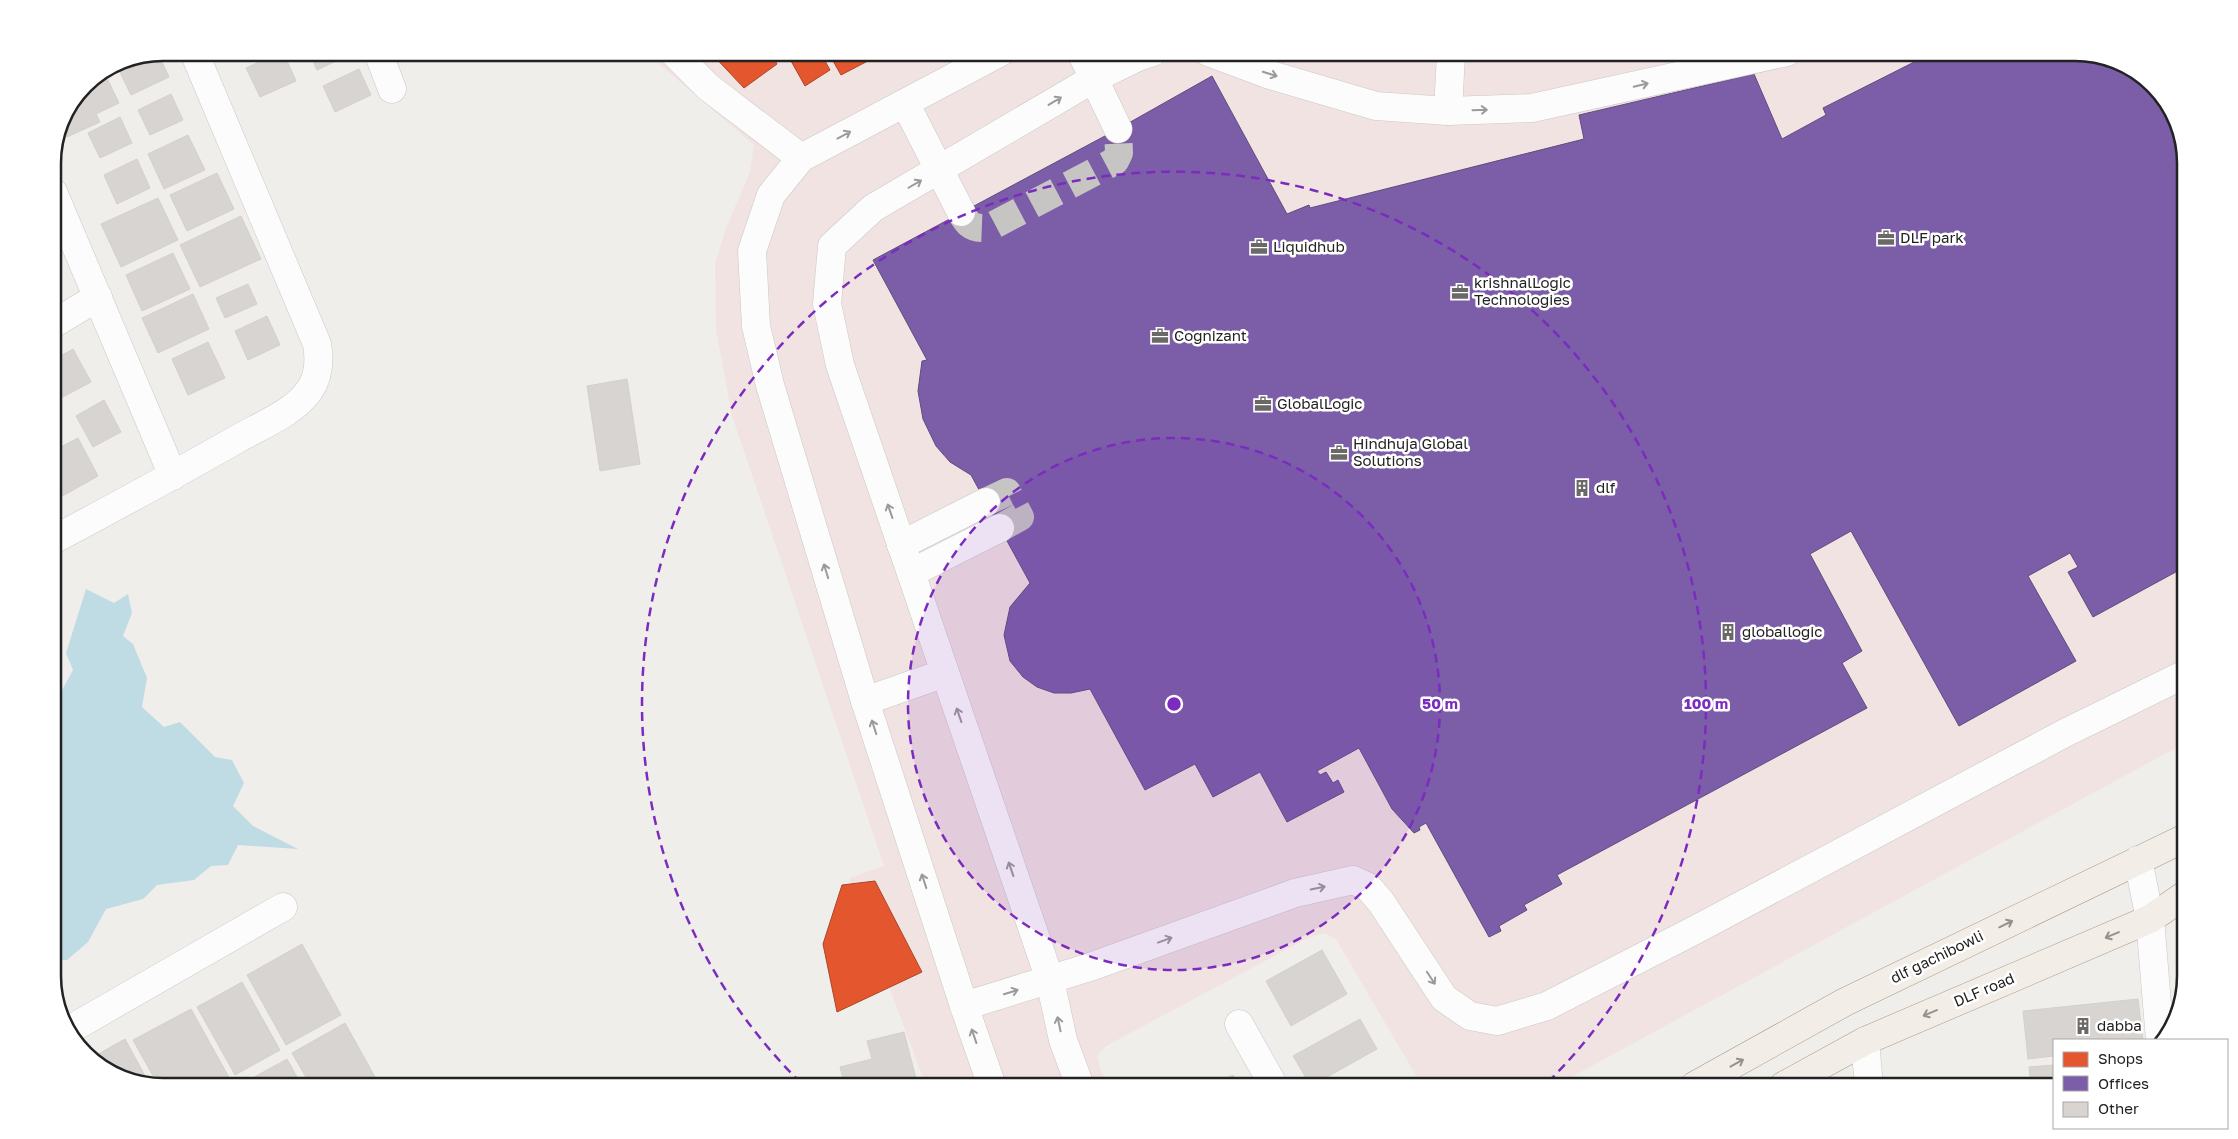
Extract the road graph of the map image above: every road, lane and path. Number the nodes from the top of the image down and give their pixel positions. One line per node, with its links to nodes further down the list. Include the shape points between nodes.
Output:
1 (198, 61): 21 (street, via 317,344 319,360 316,378 308,392 290,408)
2 (381, 61): 11 (street)
3 (682, 61): 15 (street, via 708,87)
4 (984, 61): 12 (street)
5 (1085, 61): 10 (street)
6 (1130, 61): 10 (street)
7 (1232, 61): 13 (street, one-way to 13, via 1376,106)
8 (1450, 61): 13 (street)
9 (1746, 61): 13 (street, one-way to 9, via 1532,108)
10 (1093, 79): 14 (street); 16 (street, one-way to 10)
11 (392, 89)
12 (905, 103): 15 (street, one-way to 12); 16 (street)
13 (1448, 111)
14 (1118, 129)
15 (801, 158): 29 (street, one-way to 15, via 770,385 756,326 752,251 771,195)
16 (940, 170): 18 (street); 25 (street, one-way to 16, via 840,364 828,304 832,246 873,208)
17 (61, 211): 19 (street)
18 (961, 212)
19 (98, 297): 20 (street); 21 (street)
20 (61, 319)
21 (173, 476): 24 (street)
22 (986, 502): 25 (street)
23 (1000, 528): 26 (street)
24 (61, 536)
25 (901, 545): 26 (street)
26 (911, 573): 27 (street)
27 (945, 673): 29 (street); 35 (street, one-way to 27)
28 (2177, 678): 35 (street, one-way to 28, via 1295,893 1353,880 1368,887 1381,902 1444,998 1470,1016 1497,1021 1556,1002 2065,733)
29 (865, 701): 36 (street, one-way to 29)
30 (2177, 842): 31 (main road, dlf gachibowli)
31 (2138, 860): 34 (street); 44 (main road, dlf gachibowli, one-way to 31, via 1845,1002)
32 (2177, 902): 34 (main road, DLF road)
33 (283, 906): 38 (street)
34 (2150, 919): 39 (street); 40 (main road, DLF road, one-way to 40)
35 (1050, 980): 36 (street, one-way to 35); 42 (street, one-way to 35, via 1063,1040)
36 (964, 1006): 41 (street, one-way to 36)
37 (1239, 1024): 43 (street)
38 (75, 1026)
39 (2159, 1034)
40 (1865, 1040): 45 (main road, DLF road); 46 (street)
41 (989, 1078)
42 (1077, 1078)
43 (1269, 1078)
44 (1708, 1078)
45 (1797, 1078)
46 (1868, 1078)

